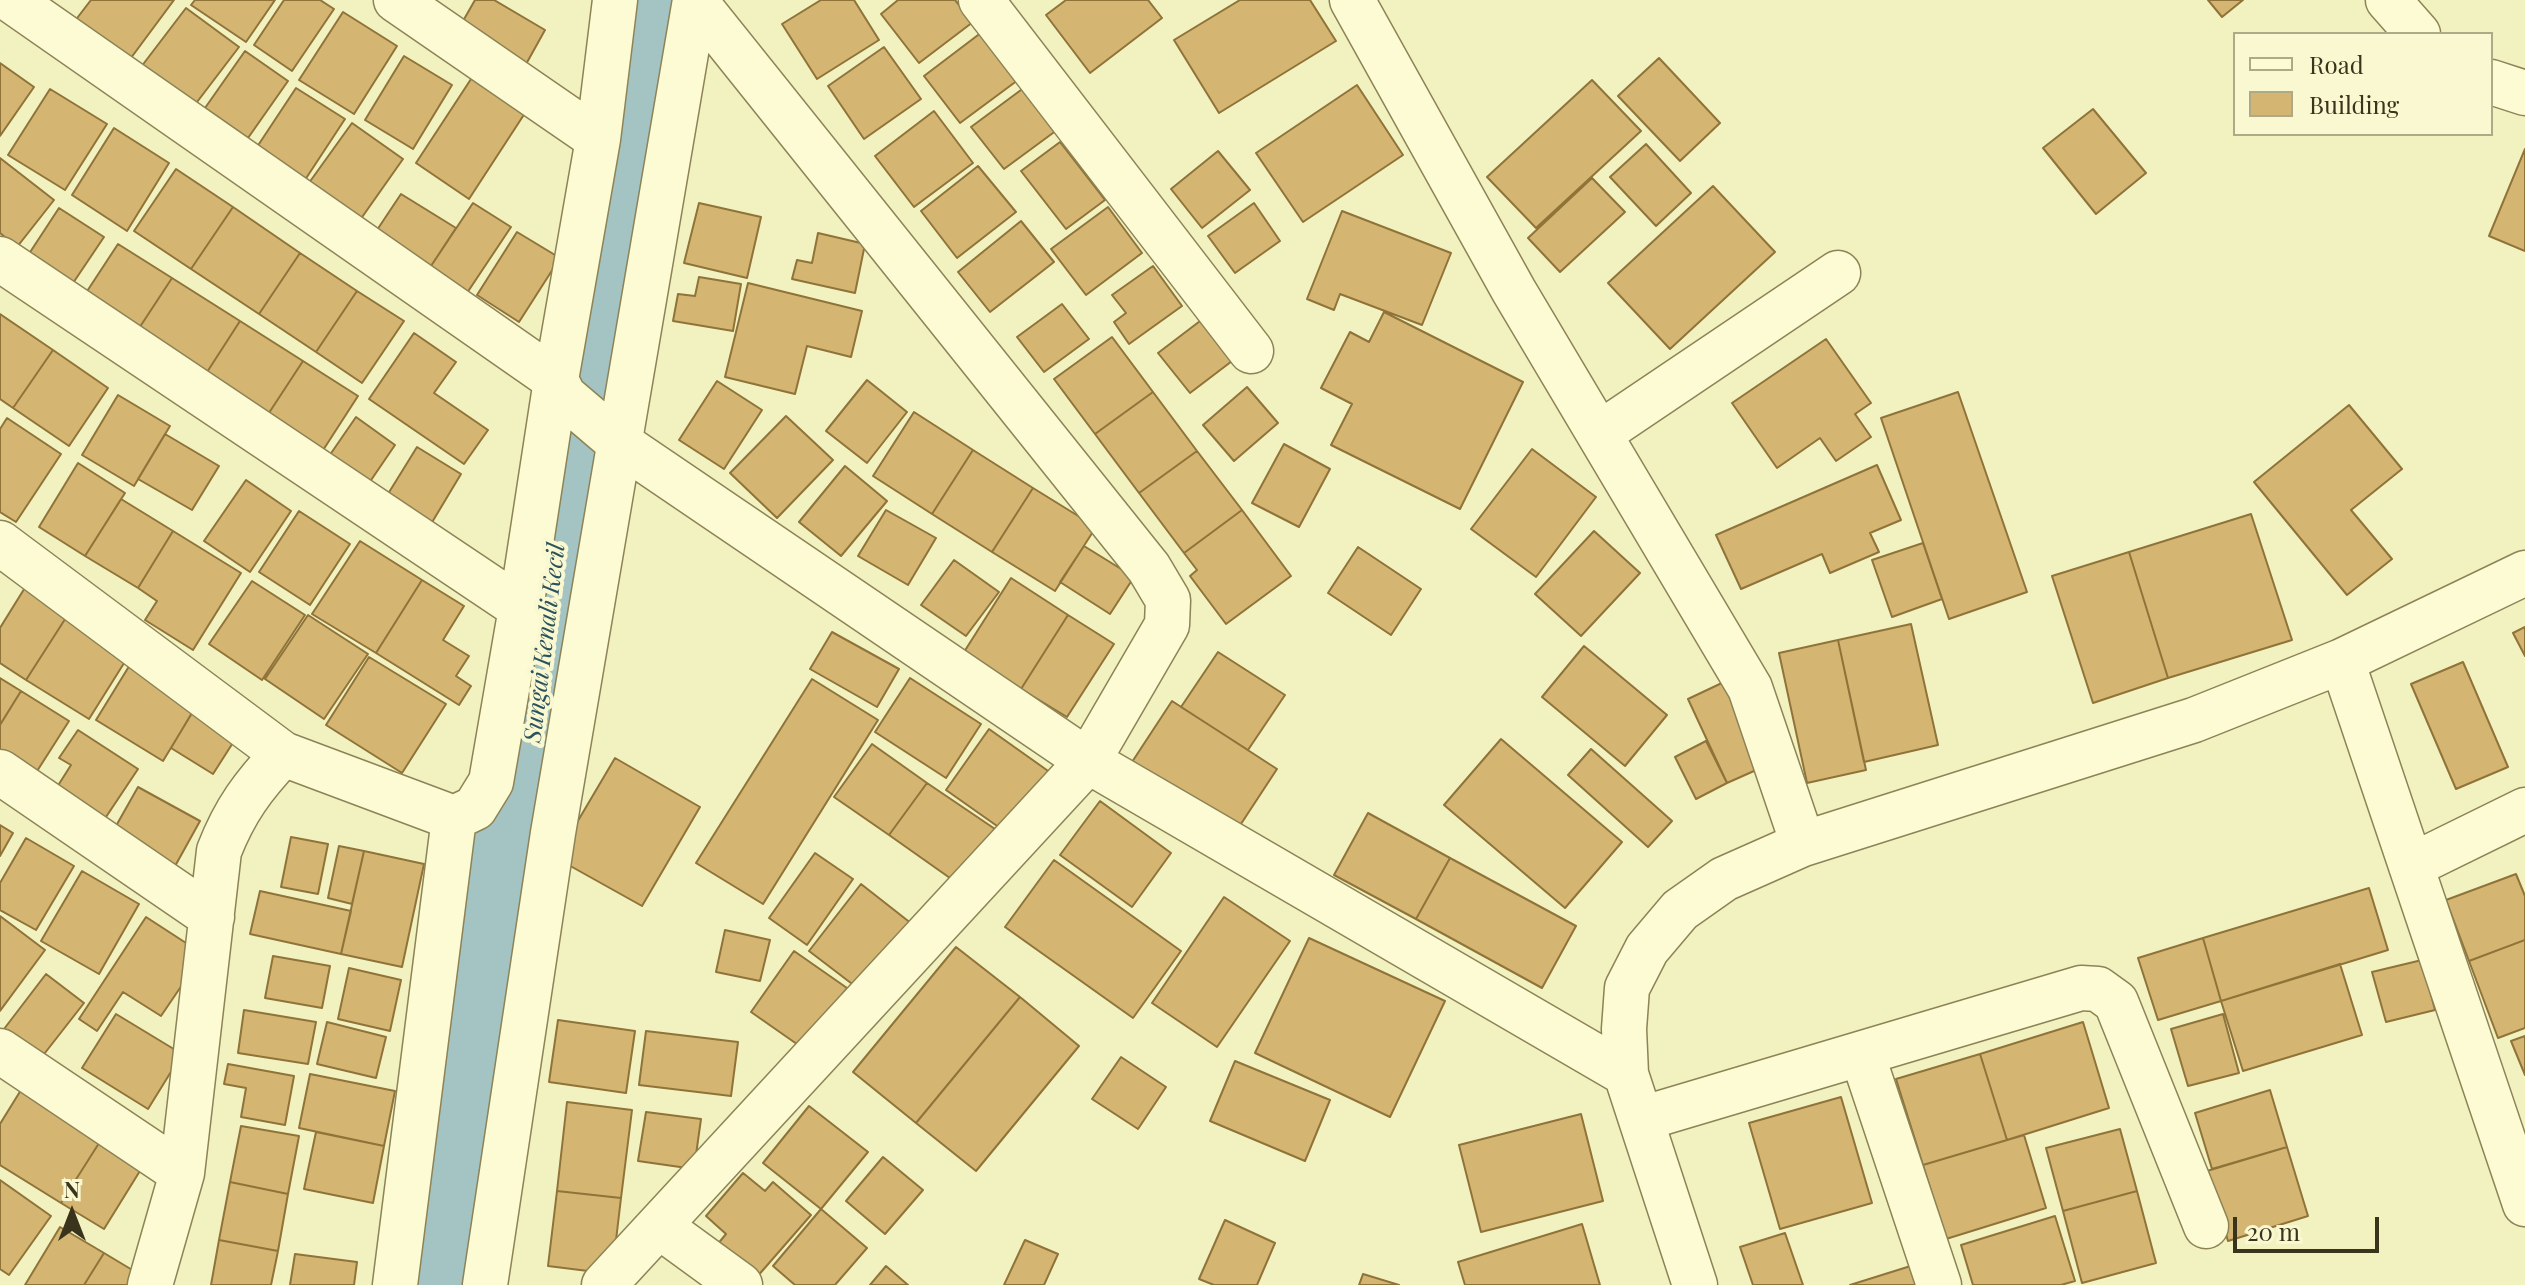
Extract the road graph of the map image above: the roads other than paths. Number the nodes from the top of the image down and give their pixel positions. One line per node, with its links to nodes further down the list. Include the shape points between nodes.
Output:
1 (11, 0): 15 (street)
2 (396, 0): 11 (street)
3 (615, 0): 11 (street)
4 (695, 0): 17 (street); 23 (street, via 1149,568 1168,600 1167,625)
5 (981, 0): 14 (street)
6 (1352, 0): 16 (street)
7 (2388, 0): 8 (street)
8 (2416, 32)
9 (2493, 83): 10 (street)
10 (2525, 93)
11 (598, 139): 15 (street)
12 (0, 259): 20 (street)
13 (1838, 273): 16 (street)
14 (1251, 351)
15 (560, 388): 17 (street); 20 (street)
16 (1599, 434): 27 (street, via 1750,688)
17 (612, 436): 23 (street); 40 (street)
18 (0, 543): 22 (street)
19 (2525, 573): 21 (street)
20 (521, 608): 26 (street, via 491,782 475,808)
21 (2342, 661): 27 (street, via 2194,720); 28 (street)
22 (283, 754): 26 (street); 29 (street, via 254,784 232,819 219,851)
23 (1088, 761): 32 (street); 36 (street)
24 (0, 772): 29 (street)
25 (2525, 810): 28 (street)
26 (454, 818): 39 (street)
27 (1803, 844): 32 (street, via 1724,879 1680,910 1647,949 1627,988)
28 (2411, 866): 35 (street)
29 (212, 917): 34 (street)
30 (0, 1051): 34 (street)
31 (1862, 1054): 33 (street); 37 (street, via 2081,988 2098,989 2116,1002); 44 (street)
32 (1626, 1074): 33 (street)
33 (1641, 1119): 43 (street)
34 (182, 1173): 38 (street)
35 (2525, 1204)
36 (659, 1226): 41 (street); 42 (street)
37 (2206, 1226)
38 (150, 1285)
39 (395, 1285)
40 (485, 1285)
41 (604, 1285)
42 (740, 1285)
43 (1695, 1285)
44 (1939, 1285)

